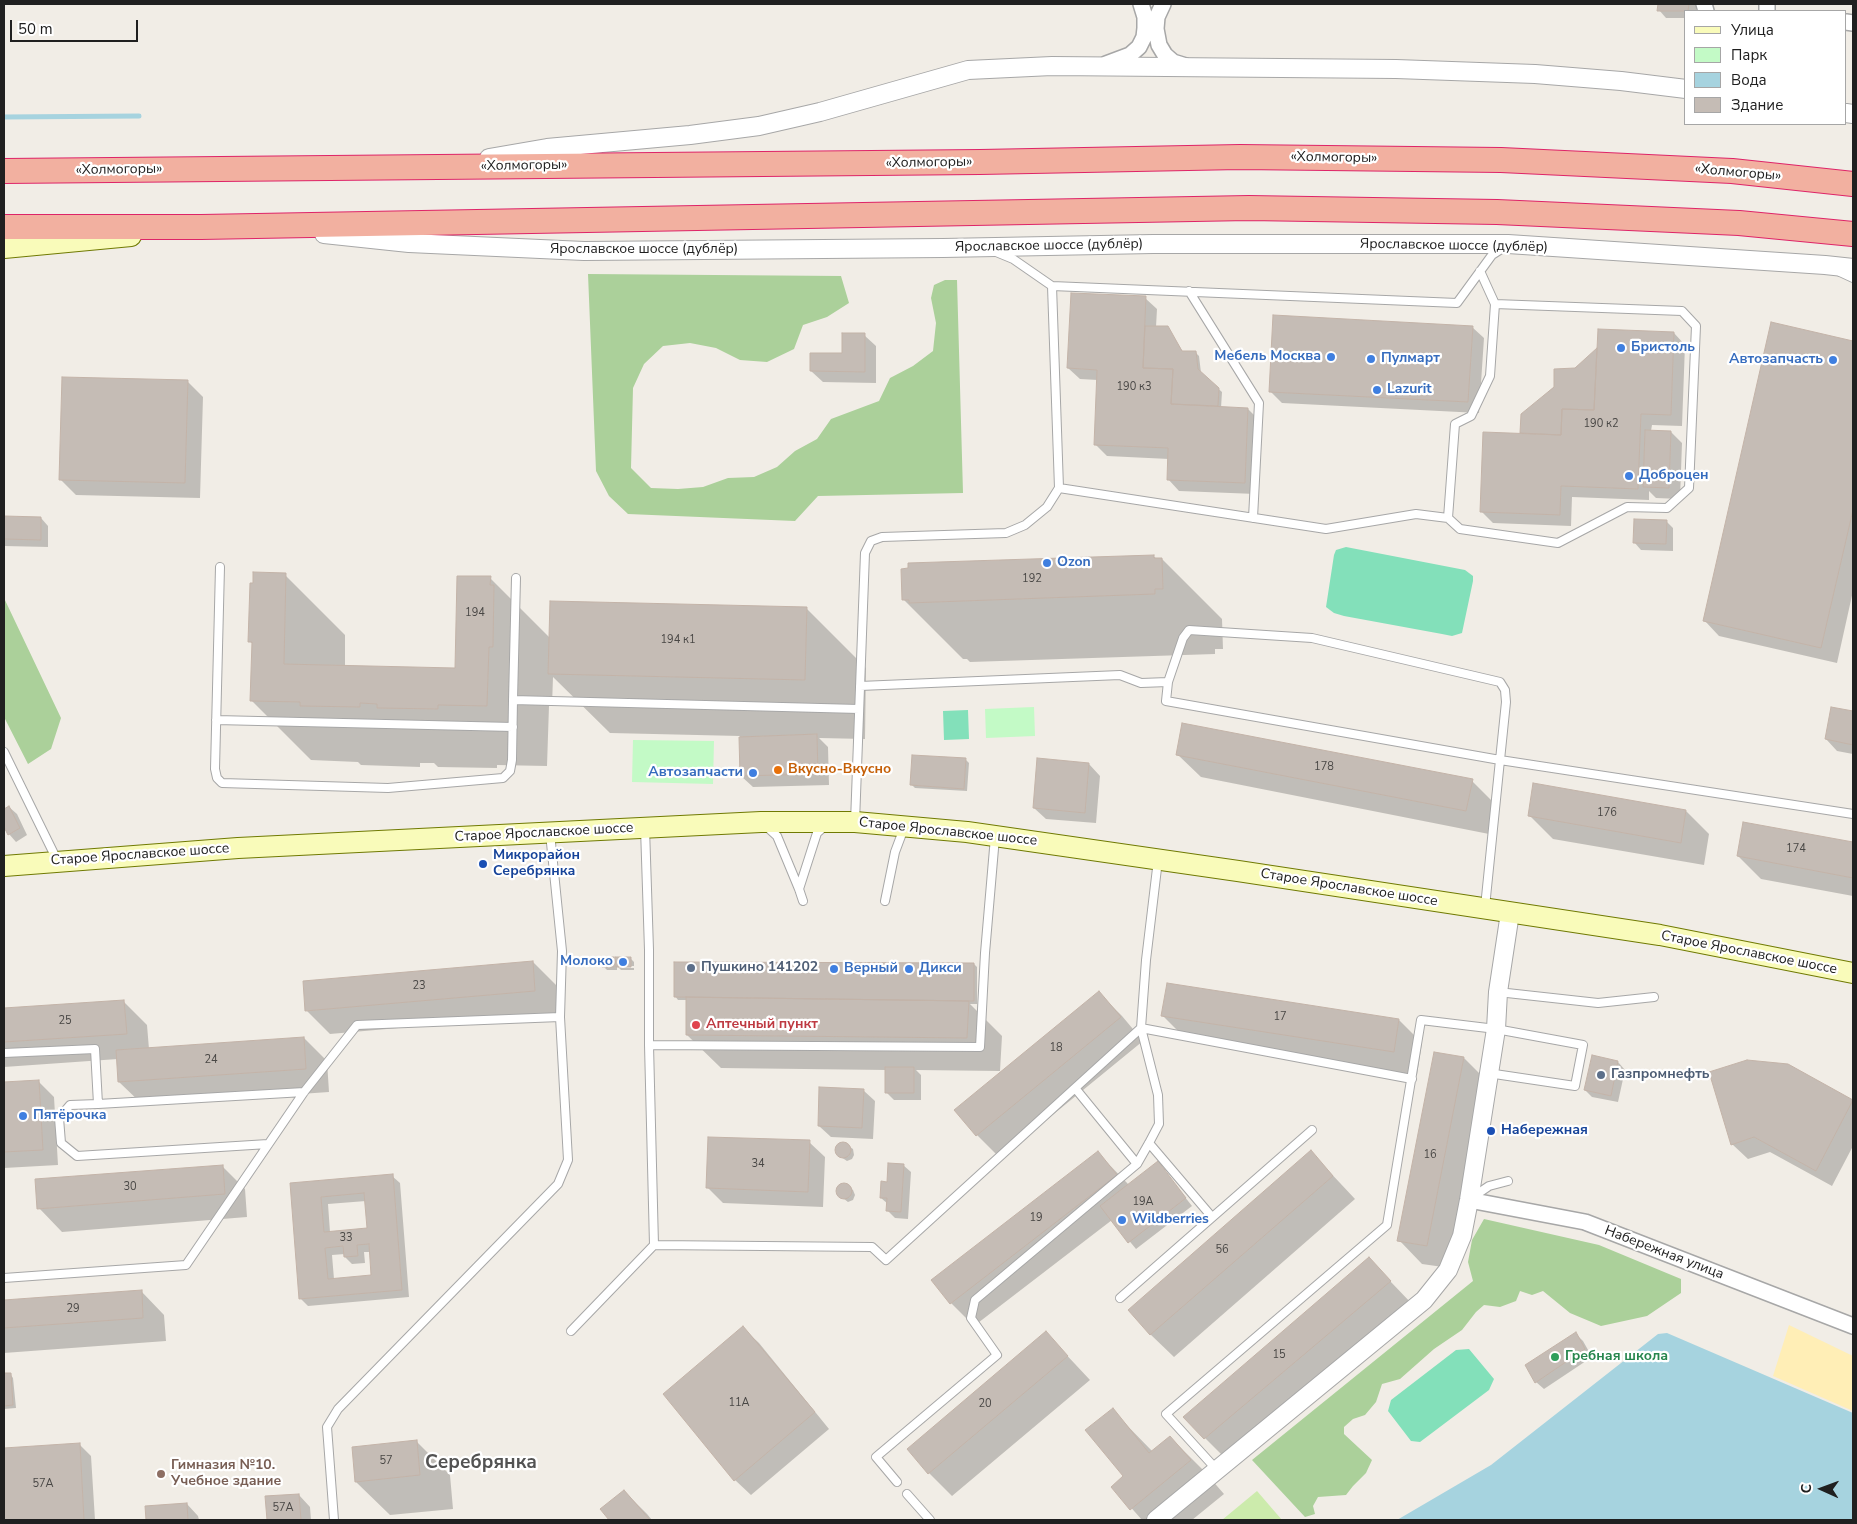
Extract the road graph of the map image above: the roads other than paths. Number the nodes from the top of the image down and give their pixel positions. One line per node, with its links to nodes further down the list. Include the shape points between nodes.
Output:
1 (1141, 4): 3 (street, via 1145,28 1138,47 1130,56)
2 (1163, 4): 4 (street, via 1157,17 1159,45 1173,62)
3 (1100, 66): 4 (street); 7 (street, via 968,70 759,126 547,148)
4 (1190, 67): 5 (street, via 1535,74)
5 (1681, 87)
6 (4, 162): 9 (main road)
7 (443, 167): 9 (highway, «Холмогоры»); 10 (highway, «Холмогоры», via 1240,157 1502,160 1732,171)
8 (4, 171): 9 (highway, «Холмогоры»)
9 (111, 171)
10 (1853, 184)
11 (244, 226): 13 (highway); 14 (highway, via 1249,208 1497,212 1739,223); 17 (street, Ярославское шоссе (дублёр), via 409,242 584,251)
12 (4, 227): 13 (highway)
13 (201, 227): 16 (main road)
14 (1853, 234)
15 (1508, 244): 17 (street, Ярославское шоссе (дублёр), via 1153,244); 18 (street, Ярославское шоссе (дублёр)); 20 (lane, via 1492,255)
16 (4, 248)
17 (943, 248): 22 (lane, via 986,249 1014,259)
18 (1825, 265): 19 (street, Ярославское шоссе (дублёр)); 21 (lane)
19 (1853, 268)
20 (1480, 271): 23 (lane, via 1457,303); 24 (lane)
21 (1853, 278)
22 (1052, 286): 23 (lane); 25 (lane)
23 (1189, 291): 26 (lane, via 1259,403)
24 (1495, 304): 27 (lane, via 1490,376 1471,416 1455,424); 27 (lane, via 1682,311 1696,326 1689,488 1668,508 1627,507 1558,543 1460,529)
25 (1059, 488): 26 (lane); 31 (lane, via 1047,506 1025,525 1006,533 882,537 871,541 865,553)
26 (1252, 518): 27 (lane, via 1326,529 1416,514)
27 (1448, 518)
28 (220, 566): 34 (lane)
29 (516, 578): 32 (lane)
30 (1168, 682): 31 (lane, via 1141,683 1120,675); 37 (lane, via 1166,701); 37 (lane, via 1183,638 1189,630 1312,638 1492,679 1500,682 1505,690)
31 (860, 686): 33 (lane)
32 (514, 700): 33 (lane); 35 (lane)
33 (859, 709): 41 (lane)
34 (216, 720): 35 (lane); 35 (lane, via 215,769 222,784 388,788 503,778 510,771)
35 (513, 727)
36 (4, 752): 47 (lane)
37 (1500, 760): 38 (lane); 52 (lane)
38 (1853, 814)
39 (831, 821): 40 (main road, Старое Ярославское шоссе); 41 (main road, Старое Ярославское шоссе); 49 (lane, via 818,833)
40 (761, 822): 43 (main road, Старое Ярославское шоссе); 49 (lane, via 777,836)
41 (854, 822): 42 (main road, Старое Ярославское шоссе)
42 (905, 826): 45 (main road, Старое Ярославское шоссе); 51 (lane, via 895,852)
43 (645, 828): 44 (main road, Старое Ярославское шоссе); 60 (lane)
44 (550, 833): 47 (main road, Старое Ярославское шоссе, via 238,848); 57 (lane, via 562,951)
45 (995, 836): 46 (main road, Старое Ярославское шоссе); 60 (lane, via 980,1047)
46 (1158, 860): 52 (main road, Старое Ярославское шоссе); 58 (lane)
47 (58, 861): 48 (main road, Старое Ярославское шоссе)
48 (4, 866)
49 (799, 889): 50 (lane)
50 (803, 901)
51 (885, 901)
52 (1485, 909): 53 (main road, Старое Ярославское шоссе)
53 (1510, 913): 54 (main road, Старое Ярославское шоссе, via 1660,935); 55 (street)
54 (1853, 973)
55 (1498, 992): 56 (lane, via 1598,1002); 59 (street)
56 (1654, 996)
57 (560, 1017): 65 (lane, via 358,1025); 82 (lane, via 568,1160 558,1184 338,1409 327,1427)
58 (1141, 1028): 63 (lane); 64 (lane); 68 (lane, via 1158,1095 1159,1124)
59 (1496, 1029): 62 (street); 62 (lane, via 1582,1045 1575,1086); 63 (lane, via 1421,1020)
60 (649, 1045): 74 (lane)
61 (4, 1054): 66 (lane, via 95,1049)
62 (1488, 1073): 72 (street)
63 (1412, 1079): 79 (lane, via 1387,1225 1166,1414)
64 (1075, 1088): 70 (lane); 74 (lane, via 886,1260 872,1247)
65 (304, 1092): 66 (lane); 69 (lane)
66 (98, 1104): 69 (lane, via 70,1105 59,1118 61,1143 77,1156)
67 (1312, 1130): 73 (lane)
68 (1149, 1143): 70 (lane); 73 (lane)
69 (268, 1144): 75 (lane, via 186,1265)
70 (1137, 1164): 80 (lane, via 974,1300 970,1318 997,1355 876,1457)
71 (1508, 1181): 72 (lane, via 1490,1186)
72 (1469, 1200): 77 (street, Набережная улица, via 1585,1222); 79 (street, via 1462,1236 1448,1270 1424,1300)
73 (1212, 1217): 76 (lane)
74 (654, 1245): 78 (lane)
75 (4, 1278)
76 (1120, 1298)
77 (1853, 1326)
78 (571, 1331)
79 (1217, 1470): 84 (street)
80 (897, 1482)
81 (907, 1494): 83 (lane)
82 (334, 1520)
83 (930, 1520)
84 (1156, 1520)

